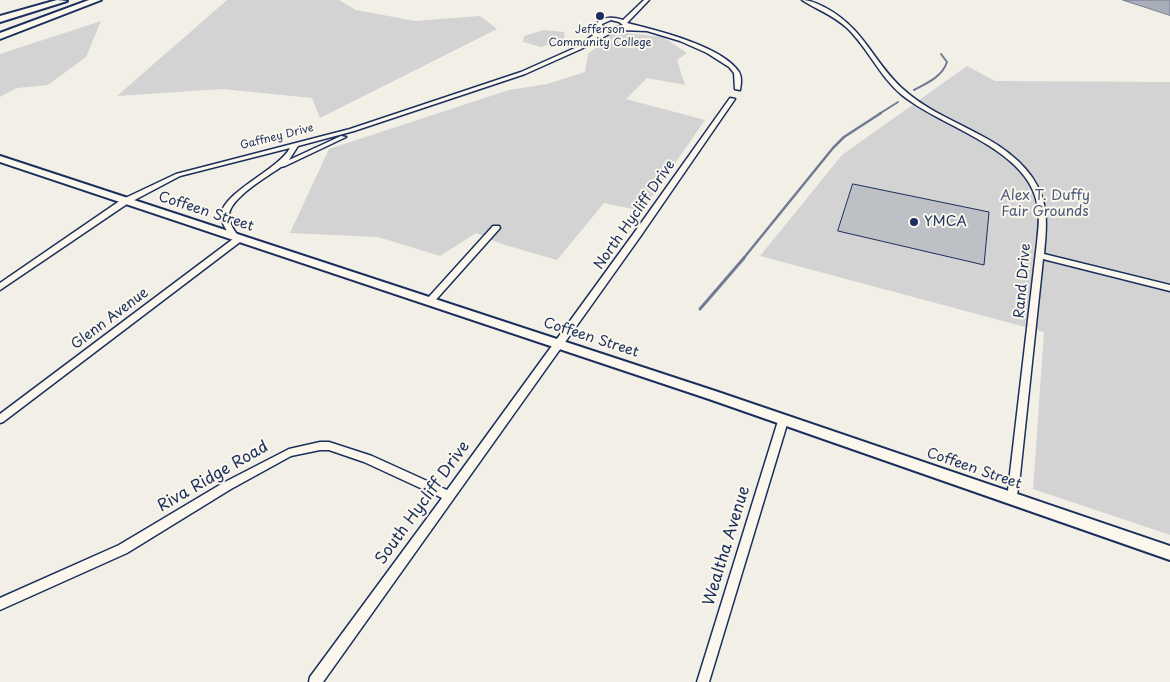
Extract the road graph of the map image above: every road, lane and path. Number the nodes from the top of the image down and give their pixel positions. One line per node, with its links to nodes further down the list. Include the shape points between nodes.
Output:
1 (59, 0): 8 (highway)
2 (65, 0): 8 (highway)
3 (89, 0): 11 (highway)
4 (97, 0): 16 (highway)
5 (642, 0): 9 (street, via 626,14)
6 (647, 0): 10 (street)
7 (804, 0): 27 (street, Rand Drive, via 824,8 848,24 906,95 984,139 1008,155 1025,173 1042,209)
8 (0, 18)
9 (613, 19): 10 (street); 12 (street, Gaffney Drive, via 601,21)
10 (625, 23): 13 (street, via 625,27); 14 (street)
11 (0, 26)
12 (600, 27): 15 (street); 17 (street, Gaffney Drive, via 598,34)
13 (620, 29): 14 (street); 15 (street)
14 (647, 29): 18 (street, via 724,62 736,72)
15 (612, 30): 17 (street, Gaffney Drive)
16 (0, 36)
17 (579, 48): 20 (street, Gaffney Drive, via 524,72)
18 (738, 88)
19 (732, 99): 31 (street, North Hycliff Drive)
20 (381, 120): 21 (street, Gaffney Drive); 23 (street)
21 (295, 144): 23 (street, via 285,160); 24 (street, Gaffney Drive, via 178,174)
22 (0, 159): 24 (main road, Coffeen Street)
23 (271, 171): 26 (street, via 229,205 225,214)
24 (124, 202): 26 (main road, Coffeen Street); 28 (street, Gaffney Drive)
25 (496, 228): 30 (street)
26 (237, 240): 30 (main road, Coffeen Street); 32 (street, Glenn Avenue)
27 (1039, 255): 29 (street); 35 (street, Rand Drive)
28 (0, 287)
29 (1170, 288)
30 (430, 301): 31 (main road, Coffeen Street)
31 (558, 344): 33 (main road, Coffeen Street); 34 (street, South Hycliff Drive)
32 (0, 419)
33 (783, 421): 35 (main road, Coffeen Street); 39 (street, Wealtha Avenue)
34 (449, 496): 37 (street, Riva Ridge Road, via 368,459 329,446 289,453 123,549); 38 (street, South Hycliff Drive)
35 (1012, 499): 36 (main road, Coffeen Street)
36 (1170, 553)
37 (0, 604)
38 (315, 682)
39 (703, 682)

